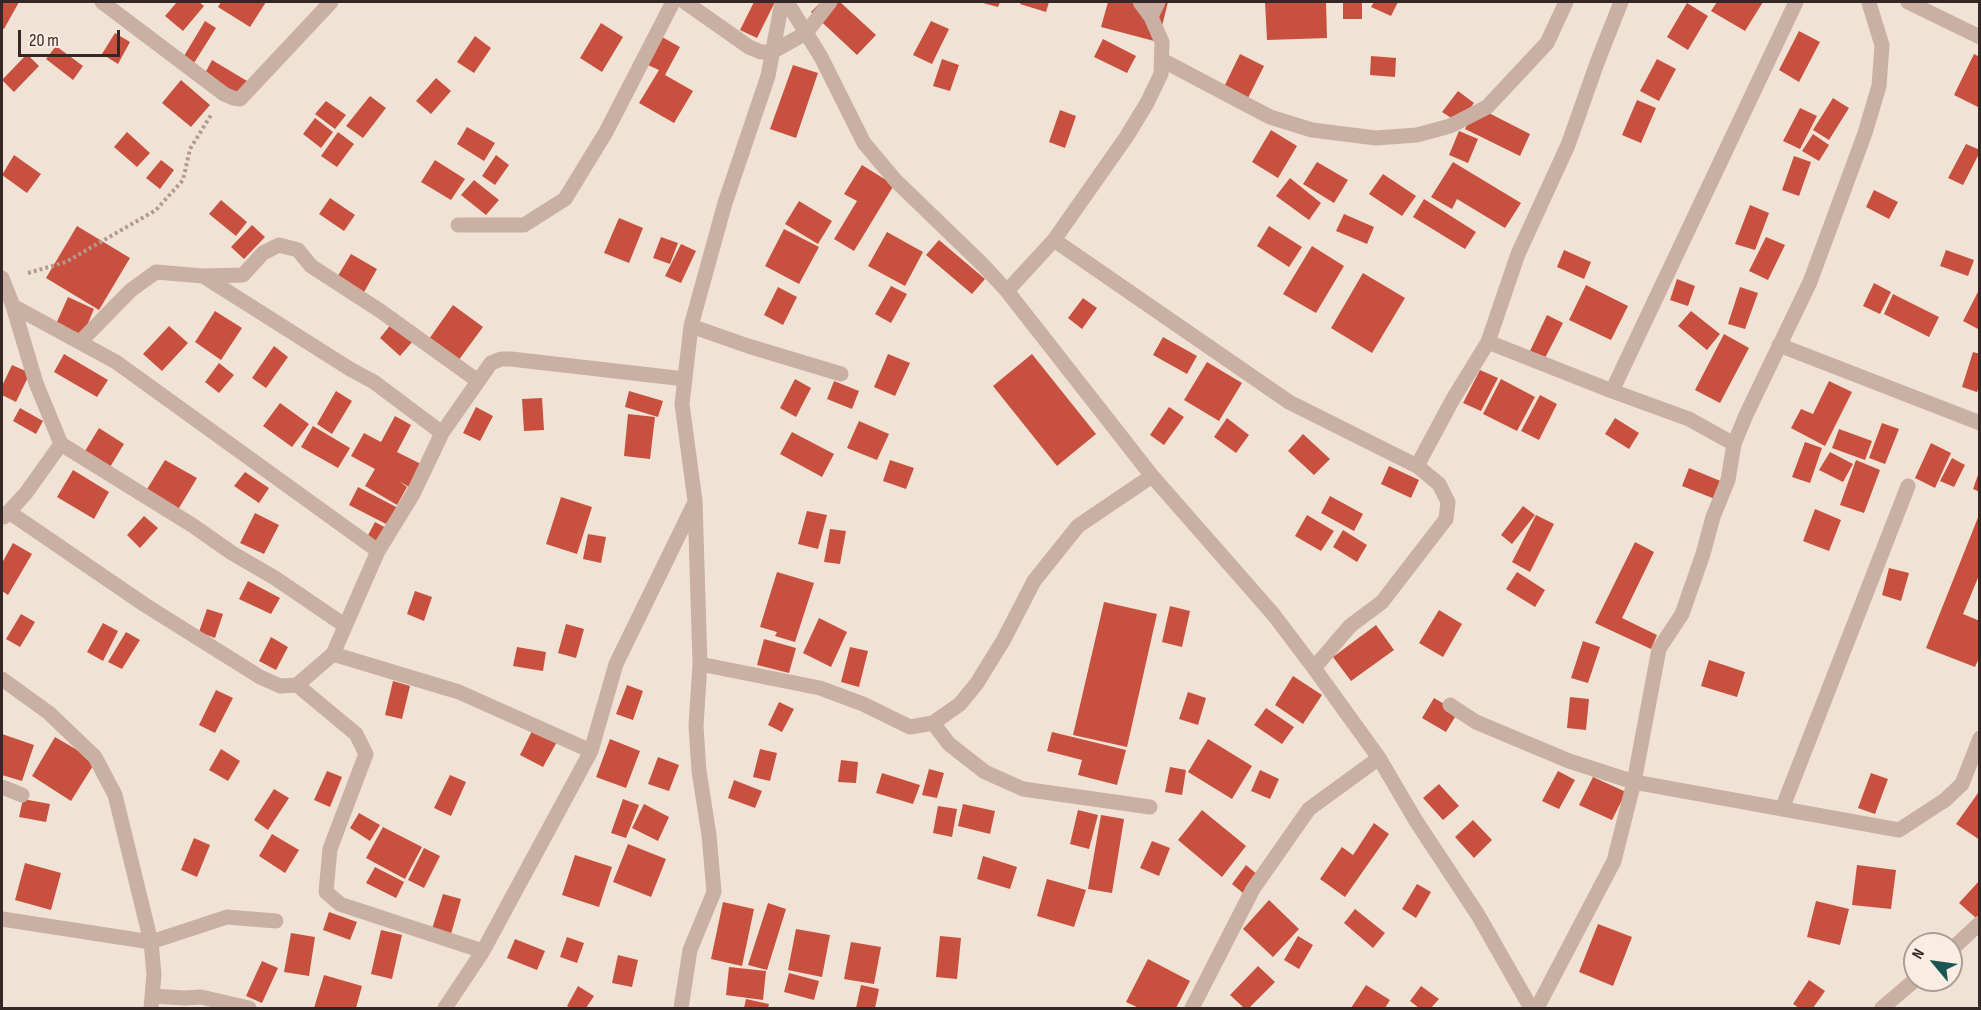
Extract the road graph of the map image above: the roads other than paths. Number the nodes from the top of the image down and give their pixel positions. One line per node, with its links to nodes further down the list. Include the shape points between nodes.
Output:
1 (102, 2): 2 (street, via 224,94 240,99)
2 (331, 2)
3 (673, 2): 19 (street, via 606,132 565,199 524,225)
4 (685, 2): 17 (street, via 750,47)
5 (785, 2): 15 (street); 17 (street)
6 (830, 2): 15 (street)
7 (1140, 2): 14 (street)
8 (1158, 2): 14 (street)
9 (1566, 2): 18 (street, via 1547,44 1487,107 1450,126 1417,135 1376,138 1312,130 1270,117)
10 (1621, 2): 27 (street, via 1568,145 1518,254)
11 (1796, 2): 32 (street)
12 (1869, 2): 28 (street, via 1882,45 1879,86 1810,282)
13 (1908, 2): 16 (street)
14 (1151, 17): 18 (street, via 1162,42)
15 (806, 33): 17 (street); 23 (street, via 864,142 896,181)
16 (1980, 36)
17 (772, 52): 25 (street)
18 (1162, 60): 20 (street, via 1161,74 1147,103)
19 (458, 225)
20 (1054, 240): 23 (street); 37 (street, via 1289,402)
21 (203, 276): 26 (street, via 156,272 131,290); 31 (street, via 243,276 263,253 279,245 298,250 311,266); 34 (street, via 374,382)
22 (2, 279): 24 (street)
23 (1007, 291): 38 (street)
24 (13, 306): 26 (street); 35 (street, via 36,383)
25 (691, 326): 29 (street); 30 (street)
26 (80, 342): 42 (street, via 132,373)
27 (1488, 342): 32 (street); 37 (street)
28 (1779, 345): 33 (street); 36 (street)
29 (841, 374)
30 (685, 379): 31 (street, via 501,359 491,363); 40 (street, via 682,404)
31 (478, 381): 34 (street)
32 (1612, 391): 36 (street, via 1689,418)
33 (1980, 423)
34 (442, 434): 42 (street, via 413,494)
35 (61, 444): 41 (street); 43 (street)
36 (1734, 444): 54 (street, via 1728,480 1682,614 1659,649)
37 (1418, 466): 46 (street, via 1439,484 1448,502 1446,519 1382,602 1350,626)
38 (1152, 476): 46 (street, via 1273,614); 50 (street, via 1078,526 1034,581 977,683 960,704)
39 (1908, 486): 58 (street)
40 (695, 501): 45 (street); 52 (street, via 616,664)
41 (5, 516): 48 (street, via 260,677 280,686)
42 (378, 551): 43 (street)
43 (344, 625): 44 (street)
44 (333, 654): 48 (street); 52 (street, via 459,692)
45 (700, 664): 50 (street, via 820,688 910,727); 69 (street, via 696,726 714,892 690,950)
46 (1314, 668): 53 (street)
47 (2, 679): 63 (street, via 49,713 95,757 115,795)
48 (297, 685): 64 (street, via 356,734 366,754 330,849 326,892 340,904)
49 (1450, 705): 54 (street, via 1476,722)
50 (933, 723): 57 (street, via 949,744 985,772 1023,789)
51 (1980, 738): 58 (street, via 1962,784 1899,830)
52 (591, 751): 64 (street)
53 (1379, 758): 70 (street, via 1309,809 1253,889); 71 (street, via 1478,915)
54 (1634, 782): 58 (street); 72 (street, via 1614,861)
55 (2, 787): 56 (street)
56 (22, 795)
57 (1150, 807)
58 (1782, 809)
59 (2, 919): 63 (street)
60 (276, 921): 63 (street, via 227,917)
61 (1980, 923): 62 (street)
62 (1963, 939)
63 (151, 942): 66 (street)
64 (483, 951): 68 (street)
65 (1903, 990): 73 (street)
66 (151, 1002): 67 (street, via 201,997)
67 (249, 1008)
68 (446, 1008)
69 (681, 1008)
70 (1192, 1008)
71 (1531, 1008)
72 (1537, 1008)
73 (1882, 1008)

